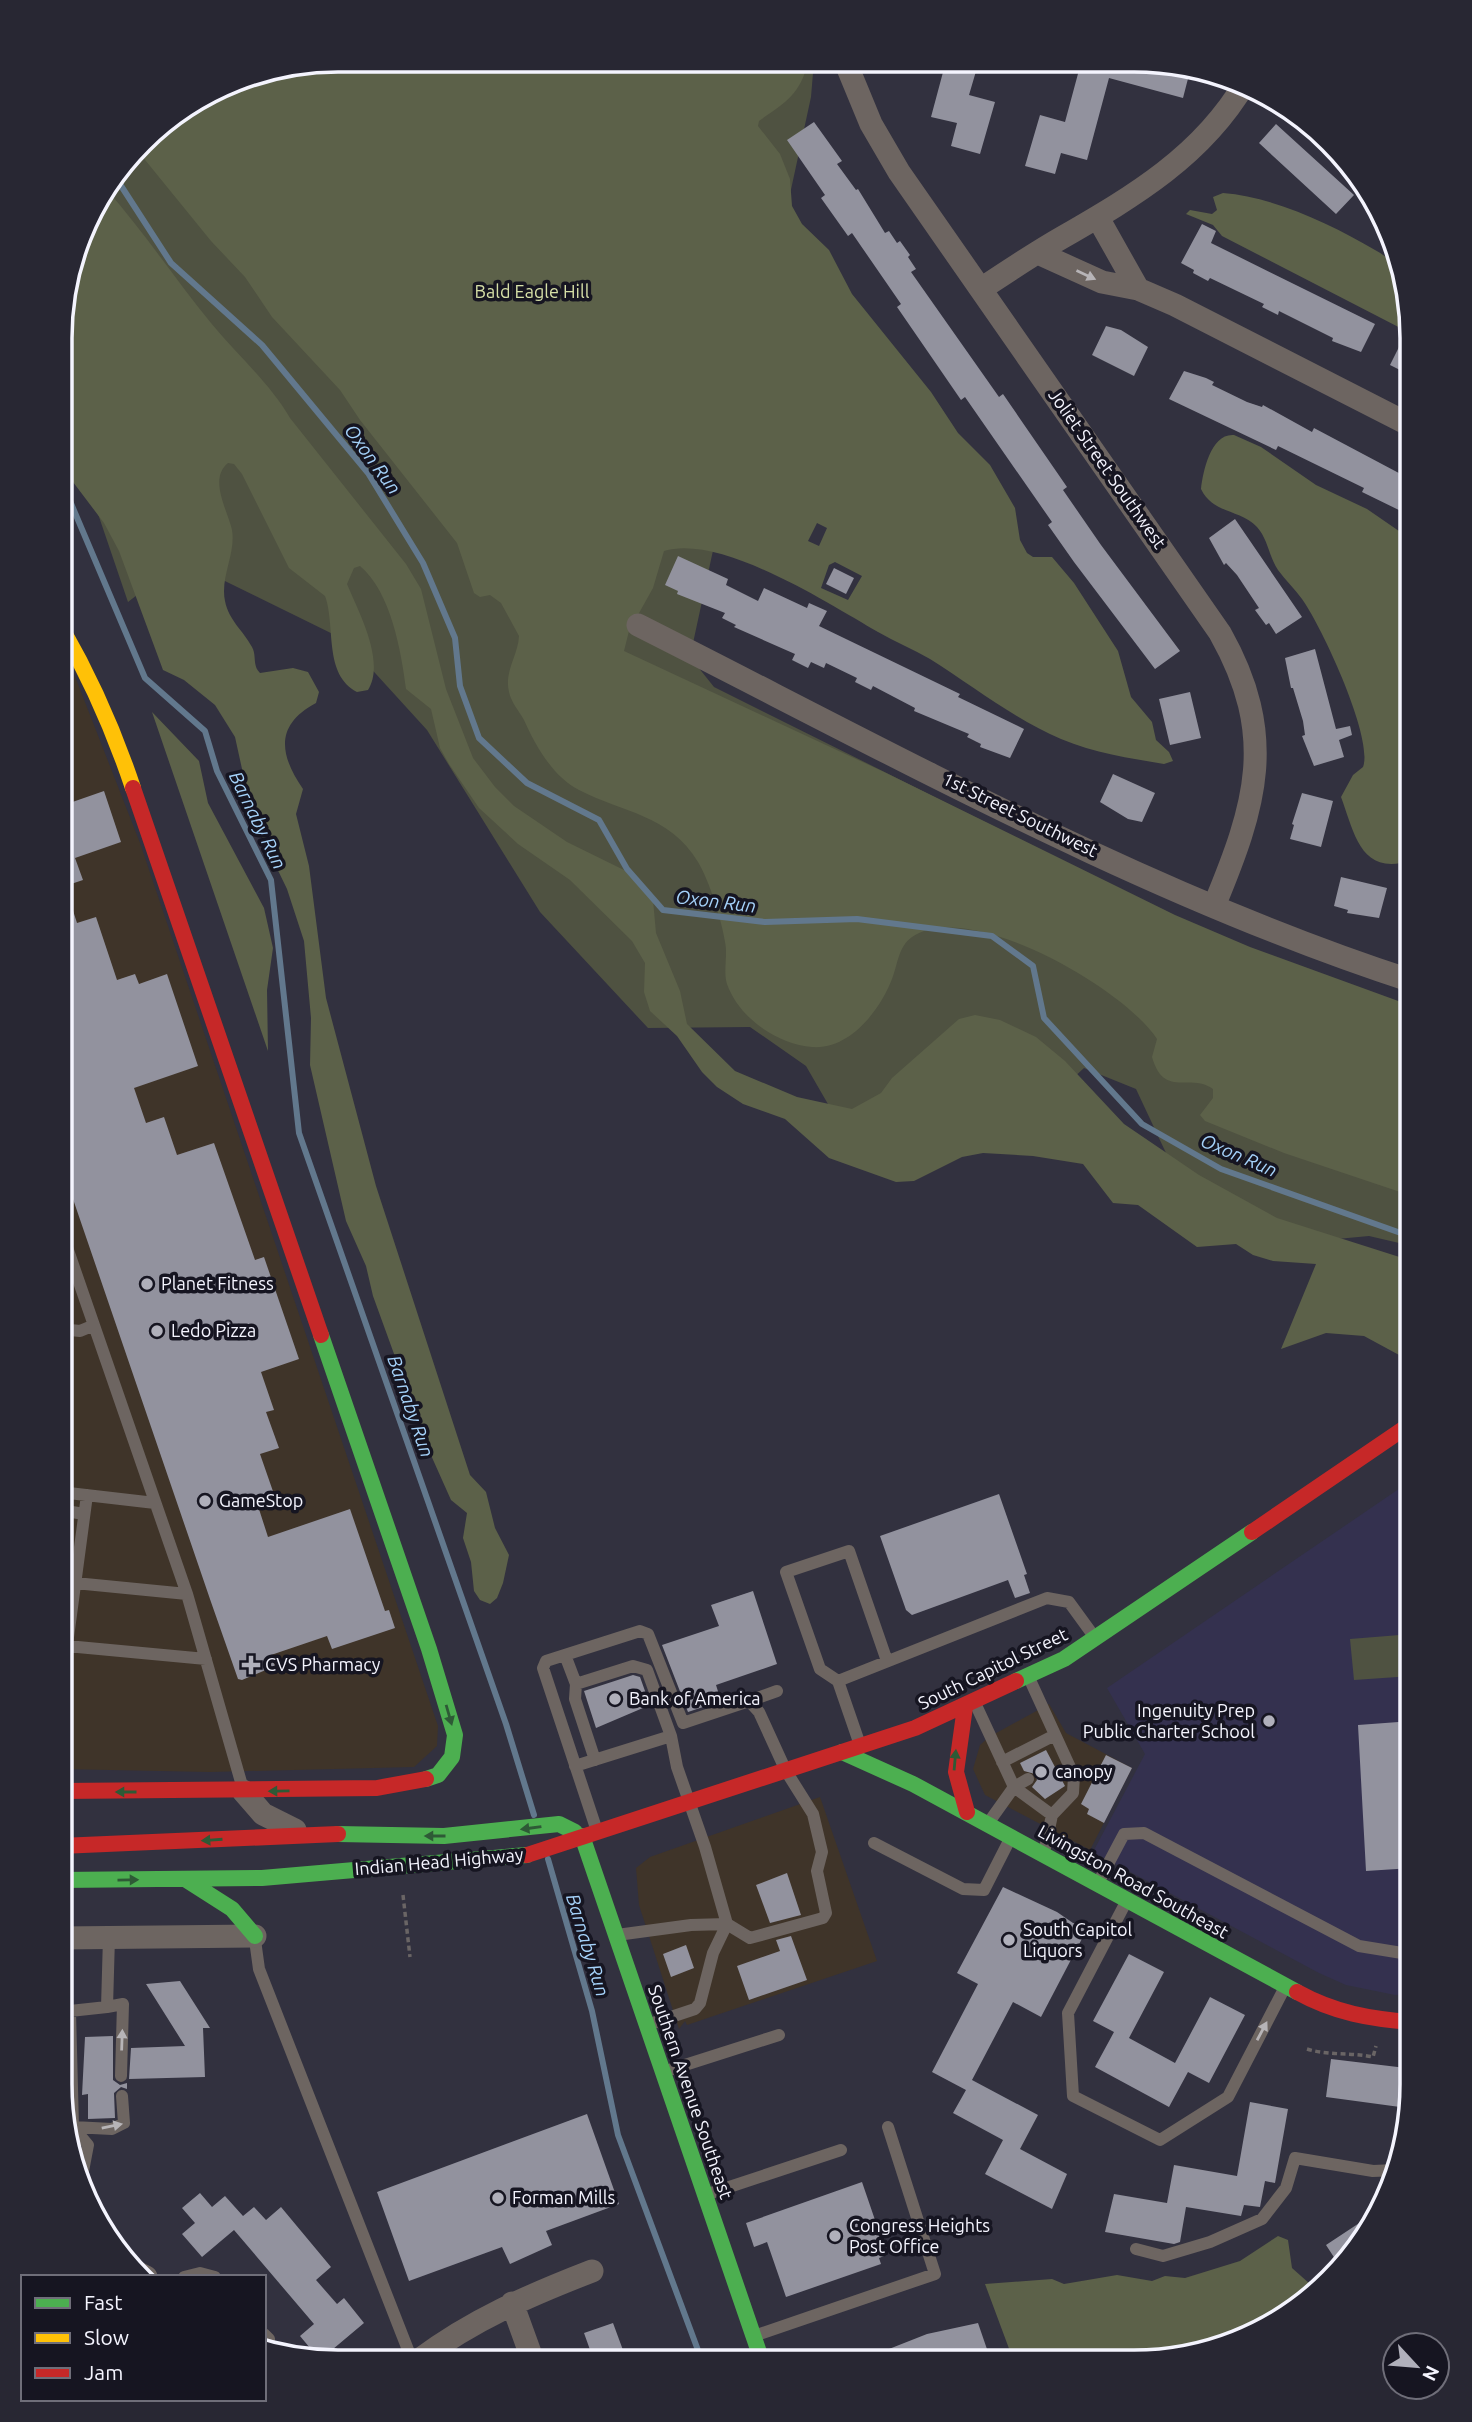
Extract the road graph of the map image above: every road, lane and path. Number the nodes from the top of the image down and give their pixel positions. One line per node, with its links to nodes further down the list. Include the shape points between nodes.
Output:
1 (850, 72): 5 (street, Joliet Street Southwest, via 871,124 899,172)
2 (1238, 93): 3 (street, via 1187,156)
3 (1098, 218): 4 (street); 6 (street)
4 (1038, 253): 5 (street); 6 (street, one-way to 6, via 1102,282)
5 (981, 289): 10 (street, Joliet Street Southwest, via 1220,633 1240,673 1254,732 1254,786 1243,835)
6 (1138, 289): 7 (street)
7 (1400, 420)
8 (638, 625): 10 (street, 1st Street Southwest, via 975,794)
9 (72, 646): 46 (main road, one-way to 46, via 115,734 455,1735 452,1757 438,1775 411,1784)
10 (1213, 906): 11 (street, 1st Street Southwest)
11 (1400, 977)
12 (72, 1264): 13 (lane)
13 (92, 1326): 14 (lane); 18 (lane)
14 (72, 1330)
15 (1400, 1431): 24 (main road, South Capitol Street)
16 (72, 1493): 17 (lane)
17 (87, 1495): 18 (lane); 20 (lane)
18 (155, 1503): 22 (lane)
19 (72, 1512): 20 (lane)
20 (84, 1514): 21 (lane)
21 (75, 1583): 22 (lane); 23 (lane)
22 (187, 1594): 27 (lane)
23 (72, 1607)
24 (1095, 1639): 28 (lane, via 1069,1602 1047,1598); 29 (main road, South Capitol Street)
25 (72, 1646): 27 (lane)
26 (565, 1655): 31 (lane); 33 (lane, via 640,1631 649,1634 683,1723); 41 (lane, via 546,1661 542,1668)
27 (206, 1659): 46 (lane)
28 (887, 1661): 30 (lane); 30 (lane, via 849,1551 786,1572 820,1669)
29 (1028, 1676): 34 (main road, South Capitol Street); 35 (lane)
30 (838, 1681): 37 (lane)
31 (576, 1684): 36 (lane, via 633,1666 647,1670); 39 (lane, via 575,1699)
32 (777, 1691): 33 (lane)
33 (749, 1701): 42 (lane, via 760,1712)
34 (970, 1704): 37 (main road, South Capitol Street); 40 (lane); 48 (main road, one-way to 34, via 954,1769)
35 (1055, 1735): 40 (lane); 49 (lane, via 1060,1762 1074,1776 1073,1793)
36 (671, 1736): 39 (lane); 47 (lane)
37 (860, 1746): 38 (main road, South Capitol Street)
38 (842, 1752): 42 (main road, South Capitol Street); 48 (main road, Livingston Road Southeast)
39 (595, 1760): 41 (lane)
40 (1002, 1762): 44 (lane)
41 (575, 1766): 51 (lane)
42 (786, 1771): 47 (main road, South Capitol Street); 64 (lane, via 813,1814 822,1852 817,1871 827,1913 823,1919 750,1938)
43 (1028, 1779): 44 (lane)
44 (1014, 1787): 49 (lane); 50 (lane)
45 (72, 1791): 46 (main road, one-way to 45)
46 (243, 1791): 52 (street, via 263,1814)
47 (690, 1802): 51 (main road, South Capitol Street); 64 (lane)
48 (967, 1812): 50 (main road, Livingston Road Southeast)
49 (1052, 1815): 56 (lane)
50 (988, 1824): 53 (main road, Livingston Road Southeast)
51 (590, 1833): 52 (main road, Indian Head Highway, one-way to 52, via 559,1824 444,1836); 57 (main road, Indian Head Highway, via 519,1858); 66 (main road, Southern Avenue Southeast)
52 (305, 1834): 55 (main road, Indian Head Highway, one-way to 55)
53 (1011, 1836): 54 (lane, via 984,1890 976,1891 963,1889); 56 (main road, Livingston Road Southeast)
54 (874, 1843)
55 (72, 1845)
56 (1043, 1854): 61 (main road, Livingston Road Southeast)
57 (311, 1872): 58 (main road, Indian Head Highway); 62 (main road)
58 (184, 1879): 59 (main road, Indian Head Highway, one-way to 58); 65 (main road)
59 (72, 1880)
60 (401, 1882): 70 (path)
61 (1096, 1886): 63 (main road, Livingston Road Southeast); 69 (lane, via 1124,1834 1144,1833 1359,1946)
62 (274, 1895)
63 (1126, 1902): 71 (main road, Livingston Road Southeast); 71 (lane, one-way to 71, via 1068,2013 1073,2096 1160,2140 1228,2097)
64 (727, 1924): 66 (lane); 75 (lane, via 713,1952 700,2003 695,2009)
65 (257, 1930): 67 (street); 95 (lane, via 259,1969)
66 (616, 1936): 75 (main road, Southern Avenue Southeast)
67 (109, 1937): 68 (street); 72 (lane)
68 (72, 1938)
69 (1400, 1953)
70 (410, 1957)
71 (1285, 1987): 74 (main road, Livingston Road Southeast, via 1346,2014)
72 (107, 2007): 73 (lane); 80 (lane, one-way to 72, via 123,2004)
73 (72, 2011)
74 (1400, 2022)
75 (647, 2025): 79 (main road, Southern Avenue Southeast)
76 (779, 2035): 79 (lane)
77 (1377, 2044): 78 (path, via 1373,2057 1326,2055)
78 (1307, 2049)
79 (663, 2072): 90 (main road, Southern Avenue Southeast)
80 (121, 2076)
81 (72, 2088): 83 (lane)
82 (122, 2096): 84 (lane, one-way to 82, via 112,2129 124,2123)
83 (72, 2106)
84 (75, 2127)
85 (888, 2127): 94 (lane, via 935,2274)
86 (76, 2131): 88 (lane, via 88,2145)
87 (841, 2150): 90 (lane)
88 (84, 2164)
89 (1386, 2170): 91 (lane, via 1295,2158 1286,2188 1262,2219 1163,2256)
90 (705, 2195): 94 (main road, Southern Avenue Southeast)
91 (1136, 2249)
92 (593, 2271): 93 (street)
93 (512, 2303): 96 (street); 97 (street)
94 (753, 2337): 98 (main road, Southern Avenue Southeast)
95 (408, 2350)
96 (433, 2350)
97 (529, 2350)
98 (758, 2350)

